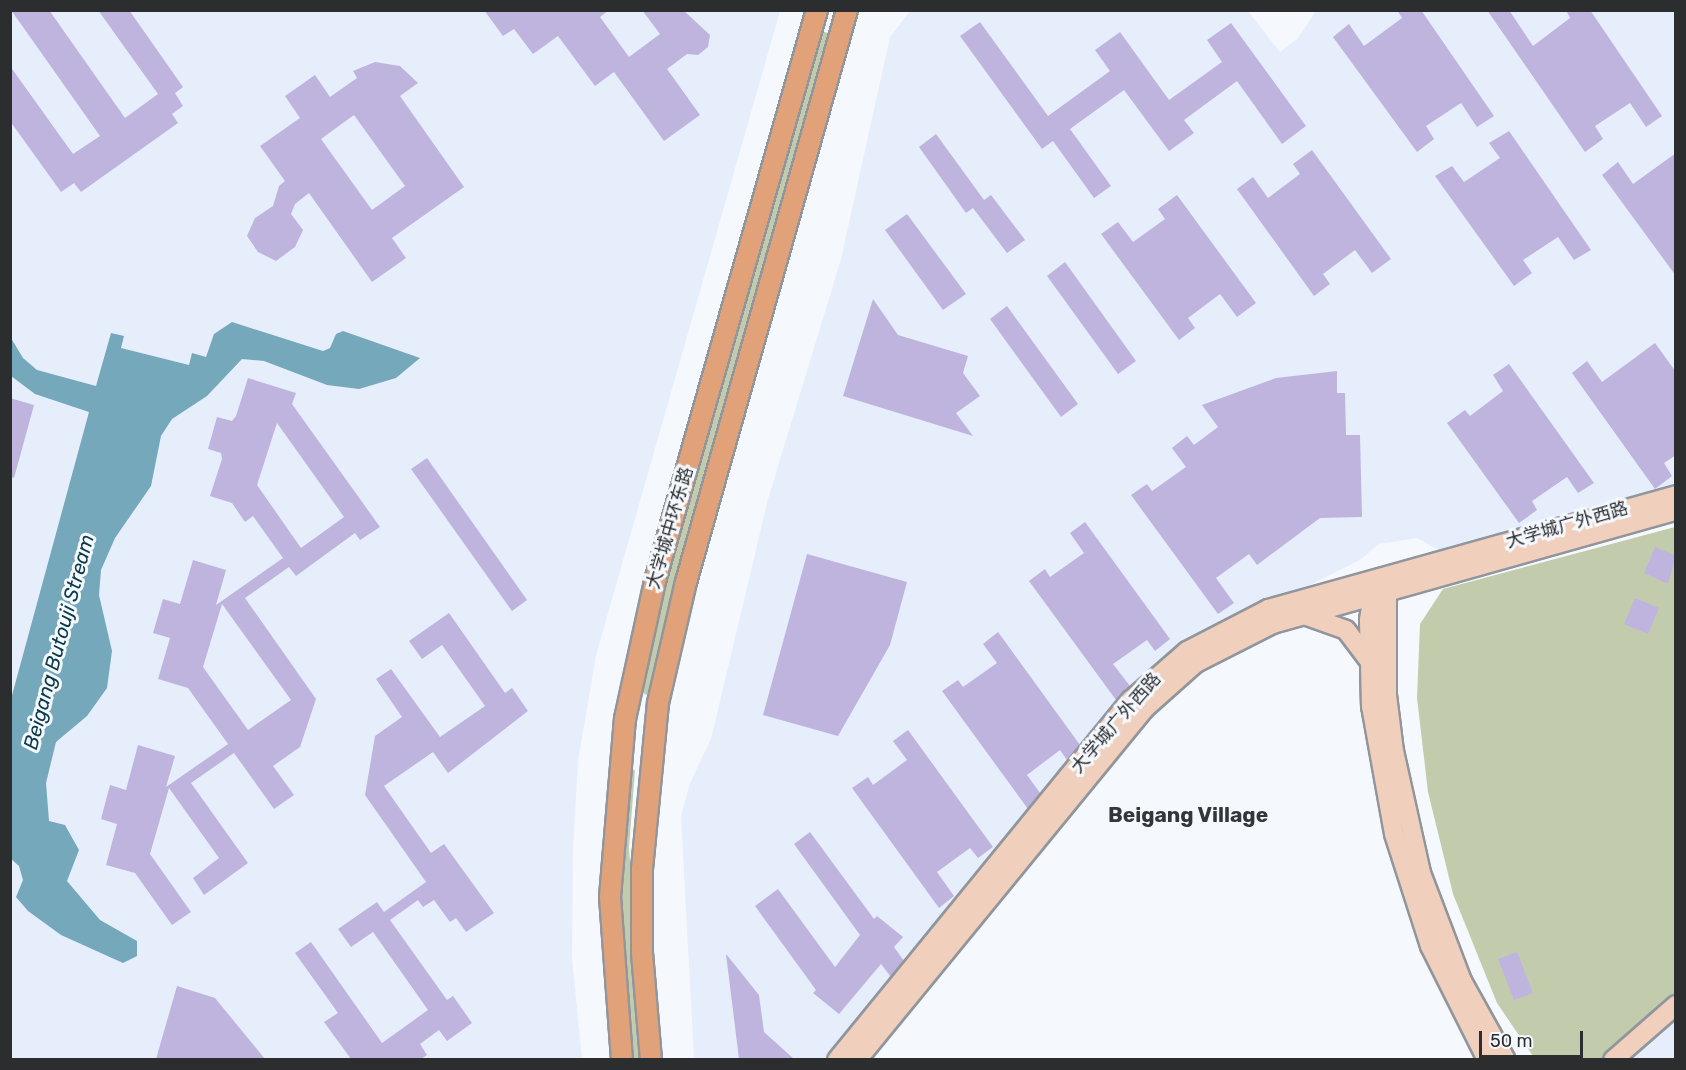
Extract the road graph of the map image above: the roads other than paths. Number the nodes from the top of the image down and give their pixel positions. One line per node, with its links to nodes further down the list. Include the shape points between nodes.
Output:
1 (817, 10): 8 (main road, 大学城中环东路, via 655,581)
2 (847, 10): 9 (main road, 大学城中环东路, via 686,582)
3 (1676, 495): 5 (main road, 大学城广外西路)
4 (1676, 511): 5 (main road, 大学城广外西路)
5 (1378, 589): 6 (main road, 大学城广外西路); 7 (main road); 15 (main road, 大学城广外西路, via 1268,609 1196,645 1151,680); 18 (main road, via 1389,720 1410,831 1447,946)
6 (1299, 616): 7 (main road, via 1321,618 1346,630 1364,649); 16 (main road, 大学城广外西路, via 1246,635 1204,658 1143,710)
7 (1369, 662): 17 (main road, via 1378,755 1403,868 1445,980)
8 (628, 703): 9 (main road); 10 (main road, 大学城中环东路)
9 (657, 709): 11 (main road, 大学城中环东路)
10 (620, 756): 11 (main road); 13 (main road, 大学城中环东路, via 610,897)
11 (651, 761): 14 (main road, 大学城中环东路, via 641,914)
12 (1676, 1005): 19 (main road)
13 (622, 1059)
14 (651, 1059)
15 (837, 1059)
16 (857, 1059)
17 (1487, 1059)
18 (1506, 1059)
19 (1613, 1059)

